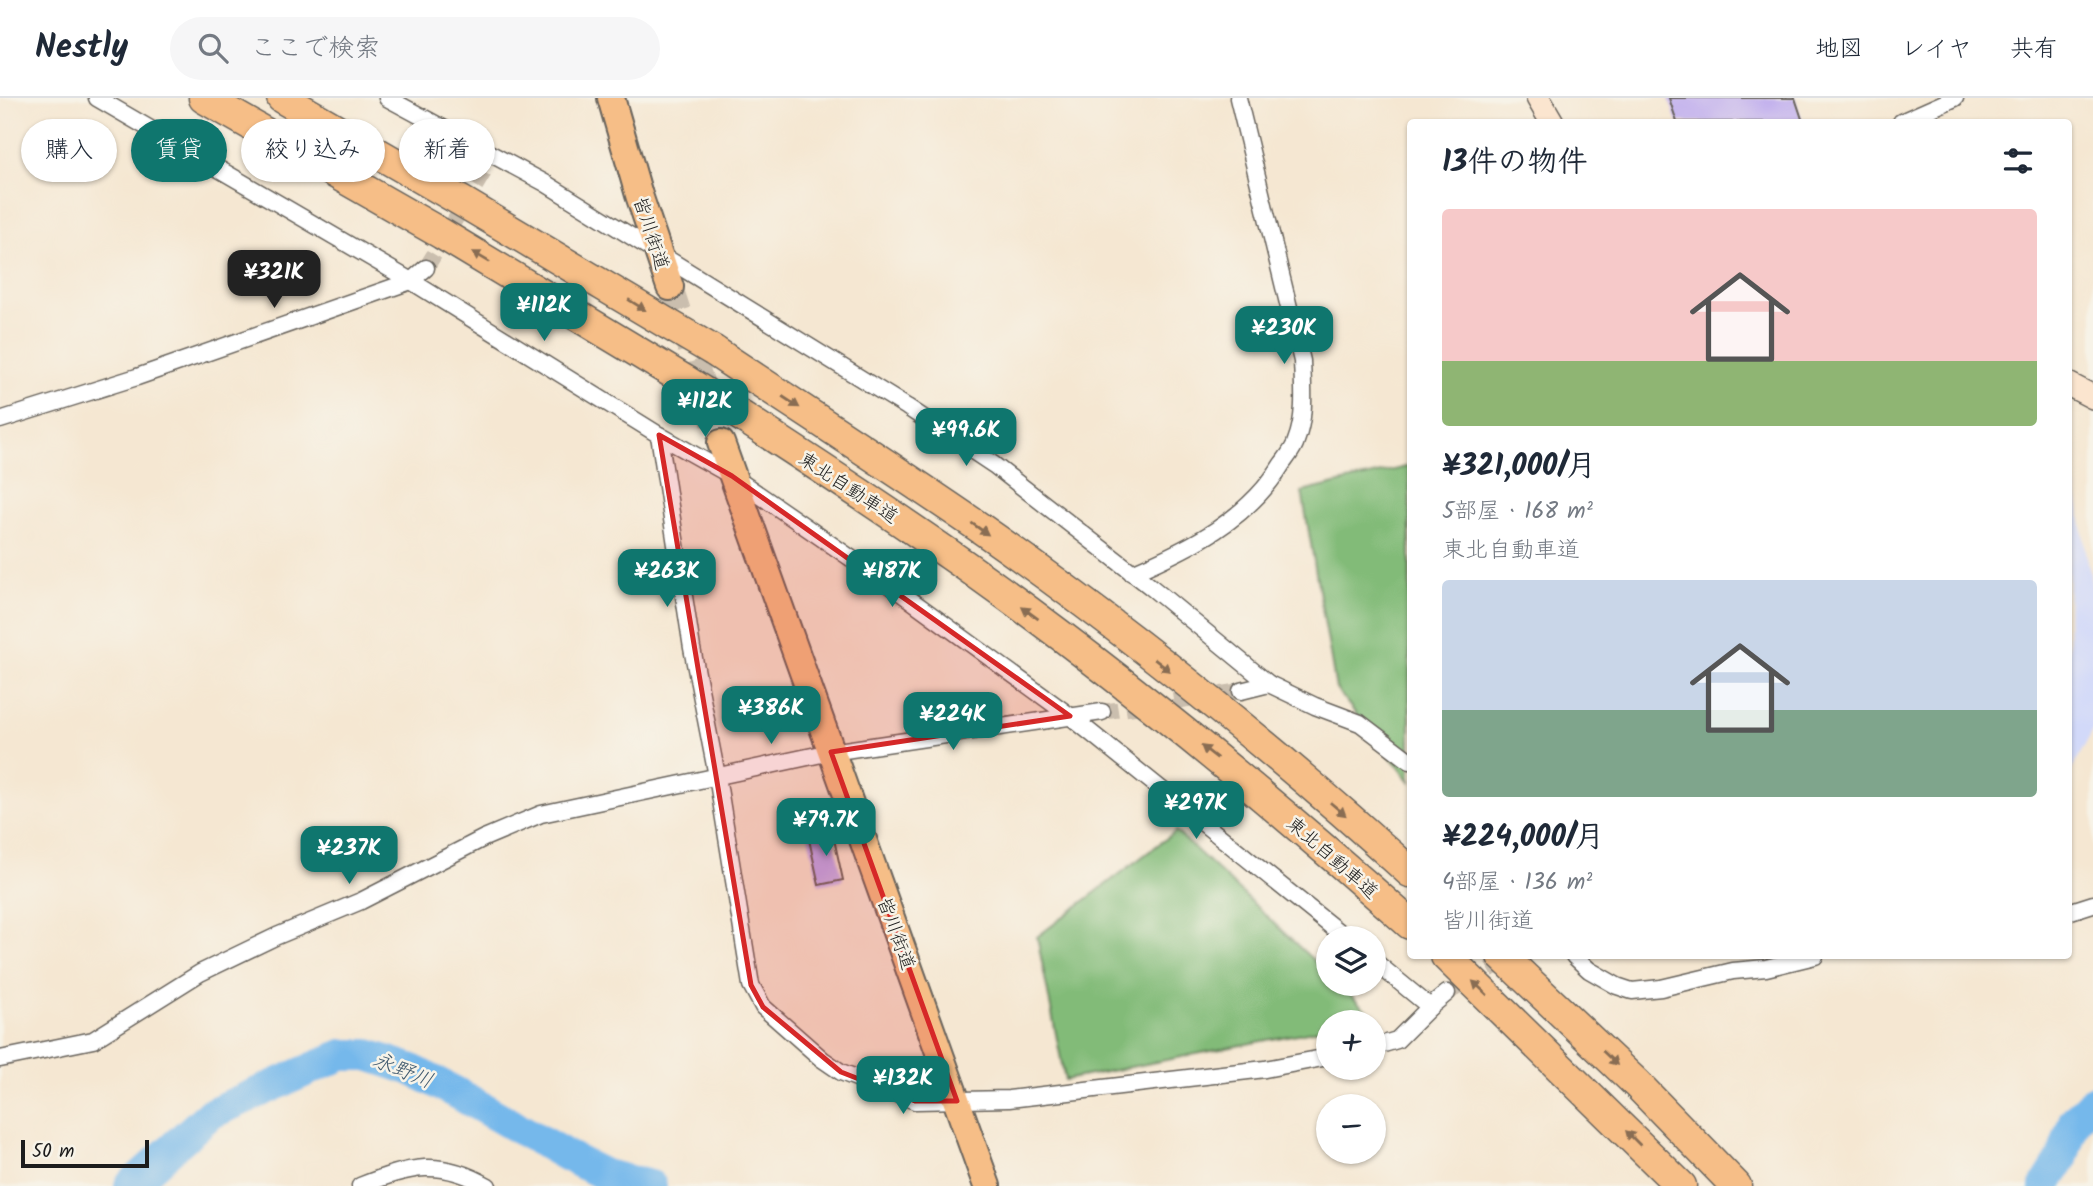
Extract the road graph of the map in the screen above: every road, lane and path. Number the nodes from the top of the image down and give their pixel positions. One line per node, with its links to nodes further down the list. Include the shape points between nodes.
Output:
1 (97, 98): 13 (street)
2 (204, 98): 32 (highway, 東北自動車道, one-way to 2, bridge, via 1223,764 1073,645 895,517 686,381)
3 (282, 98): 29 (highway, 東北自動車道, one-way to 29, bridge, via 714,351 984,531 1250,734)
4 (387, 98): 11 (street, via 490,163 545,183)
5 (611, 98): 11 (main road, 皆川街道)
6 (1238, 98): 21 (street, via 1302,361 1304,405 1296,442 1273,479 1235,519)
7 (1538, 98): 9 (street)
8 (1955, 98): 10 (street)
9 (1550, 119)
10 (1908, 119)
11 (660, 256): 14 (main road, 皆川街道); 21 (street, via 994,465)
12 (426, 268): 13 (street)
13 (411, 281): 17 (street); 18 (street)
14 (670, 287)
15 (2072, 386): 16 (street)
16 (2093, 397)
17 (0, 420)
18 (659, 435): 20 (street); 28 (street)
19 (721, 443): 20 (main road, 皆川街道)
20 (732, 476): 25 (street); 26 (main road, 皆川街道)
21 (1132, 573): 22 (street)
22 (1269, 684): 23 (street); 27 (street, via 1360,723)
23 (1241, 691)
24 (1102, 712): 25 (street)
25 (1070, 716): 26 (street); 33 (street)
26 (831, 752): 28 (street); 46 (main road, 皆川街道)
27 (1407, 759)
28 (717, 776): 44 (street, via 541,814 509,826 361,901 200,973 93,1040); 46 (street, via 751,985 763,1007 841,1072 915,1101)
29 (1407, 869)
30 (2093, 904): 31 (street)
31 (2072, 911)
32 (1407, 921)
33 (1331, 926)
34 (1449, 959): 50 (highway, one-way to 34)
35 (1505, 959): 51 (highway, one-way to 51, via 1637,1084)
36 (1577, 959): 40 (street, via 1589,970 1632,991)
37 (1755, 959): 40 (street)
38 (1803, 959): 40 (street)
39 (1386, 971): 42 (street)
40 (1733, 971)
41 (1447, 993): 42 (street)
42 (1430, 1007): 43 (street, via 1397,1040)
43 (1386, 1043)
44 (0, 1059)
45 (1316, 1059): 46 (street)
46 (959, 1105): 49 (main road, 皆川街道)
47 (371, 1184): 48 (street, via 418,1167 444,1168)
48 (488, 1186)
49 (987, 1186)
50 (1681, 1186)
51 (1735, 1186)

